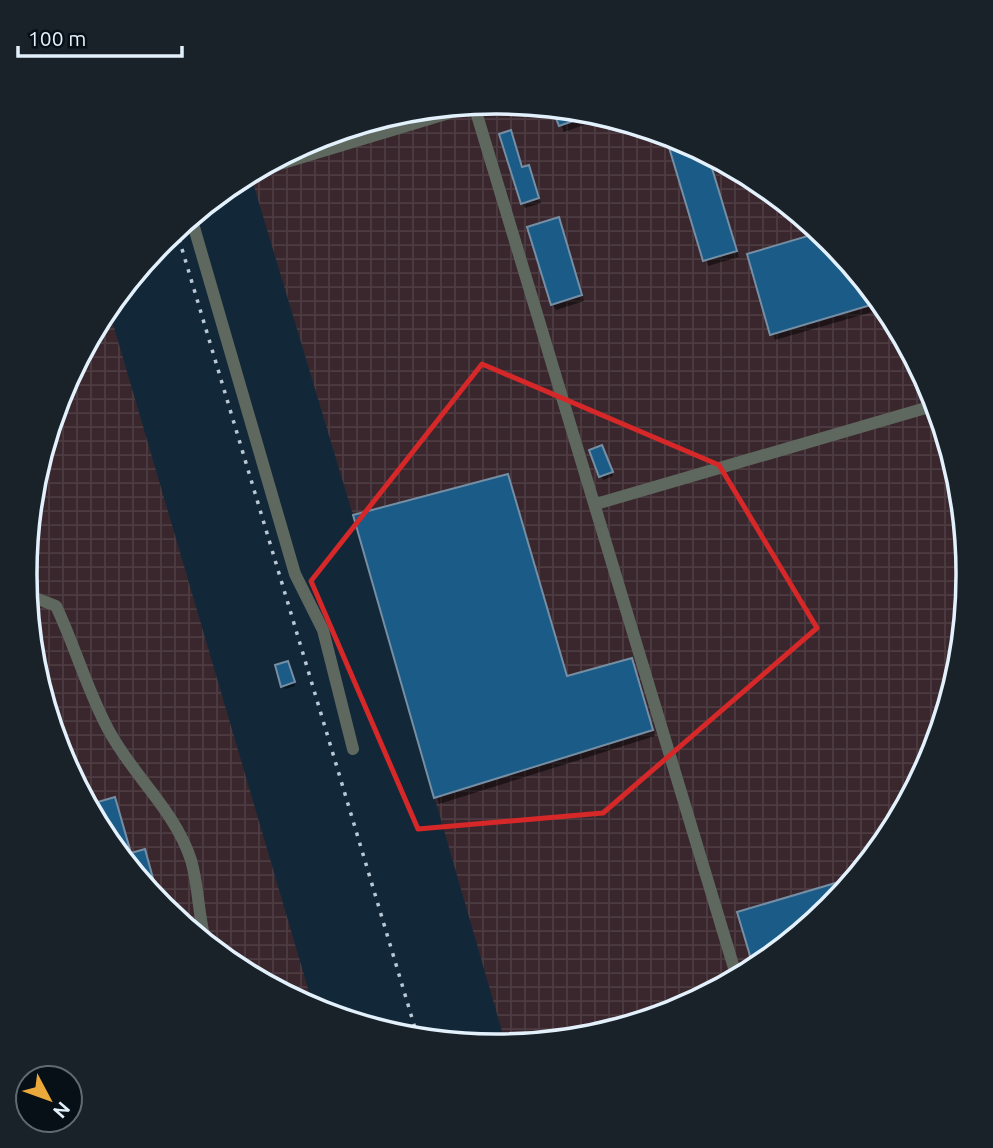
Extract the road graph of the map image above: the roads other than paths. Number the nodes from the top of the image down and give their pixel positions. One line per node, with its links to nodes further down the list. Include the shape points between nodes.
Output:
1 (479, 115): 6 (street)
2 (423, 120): 3 (street)
3 (306, 156)
4 (194, 227): 8 (street, via 295,574 323,629)
5 (925, 408): 6 (street)
6 (596, 504): 10 (street)
7 (38, 599): 9 (street, via 56,606 107,729 174,822 191,860)
8 (353, 749)
9 (202, 927)
10 (734, 967)

